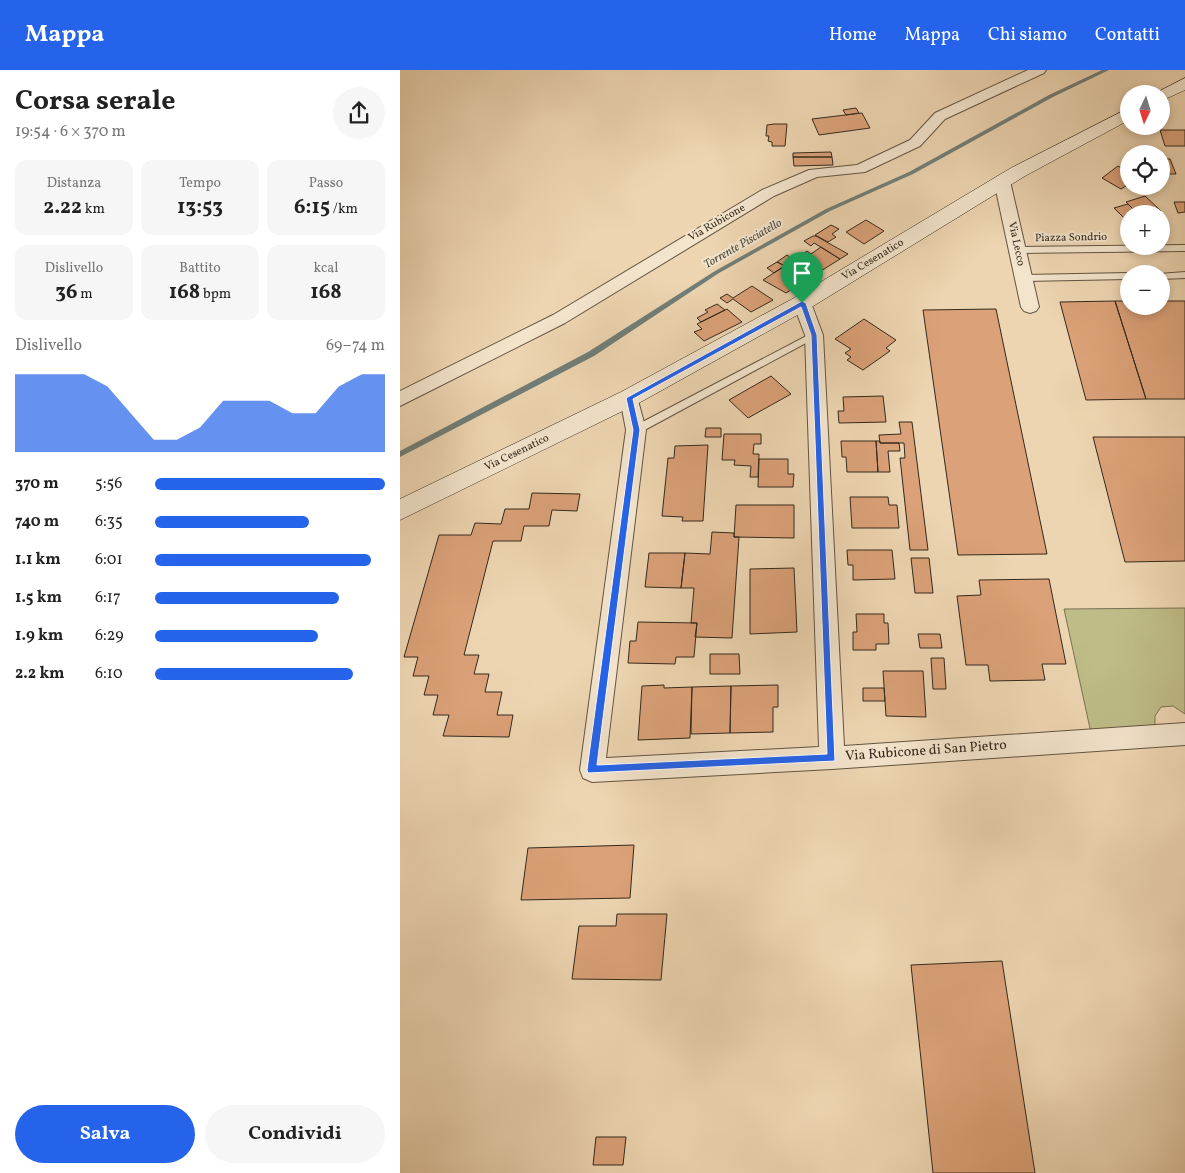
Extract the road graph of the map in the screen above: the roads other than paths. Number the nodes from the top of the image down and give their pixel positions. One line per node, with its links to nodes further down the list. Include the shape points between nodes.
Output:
1 (1039, 70): 16 (street, Via Rubicone, via 940,116 915,143 865,167 814,173 768,193 559,319)
2 (1185, 83): 3 (main road)
3 (1170, 91)
4 (1120, 118): 5 (main road, Via Cesenatico)
5 (1002, 181): 7 (street, Via Lecco); 12 (main road, Via Cesenatico)
6 (1185, 248): 7 (lane, Piazza Sondrio)
7 (1017, 250): 11 (street, Via Lecco)
8 (1185, 275): 10 (lane)
9 (1120, 276): 11 (lane)
10 (1170, 276)
11 (1024, 278): 13 (street, Via Lecco)
12 (802, 303): 14 (street); 15 (main road, Via Cesenatico)
13 (1030, 307)
14 (814, 335): 17 (lane); 20 (street)
15 (629, 398): 17 (street, Via Rubicone di San Pietro); 18 (main road, Via Cesenatico)
16 (400, 399)
17 (636, 430): 20 (street, Via Rubicone di San Pietro, via 592,770)
18 (400, 510)
19 (1185, 734): 20 (street, Via Rubicone di San Pietro)
20 (832, 758)

